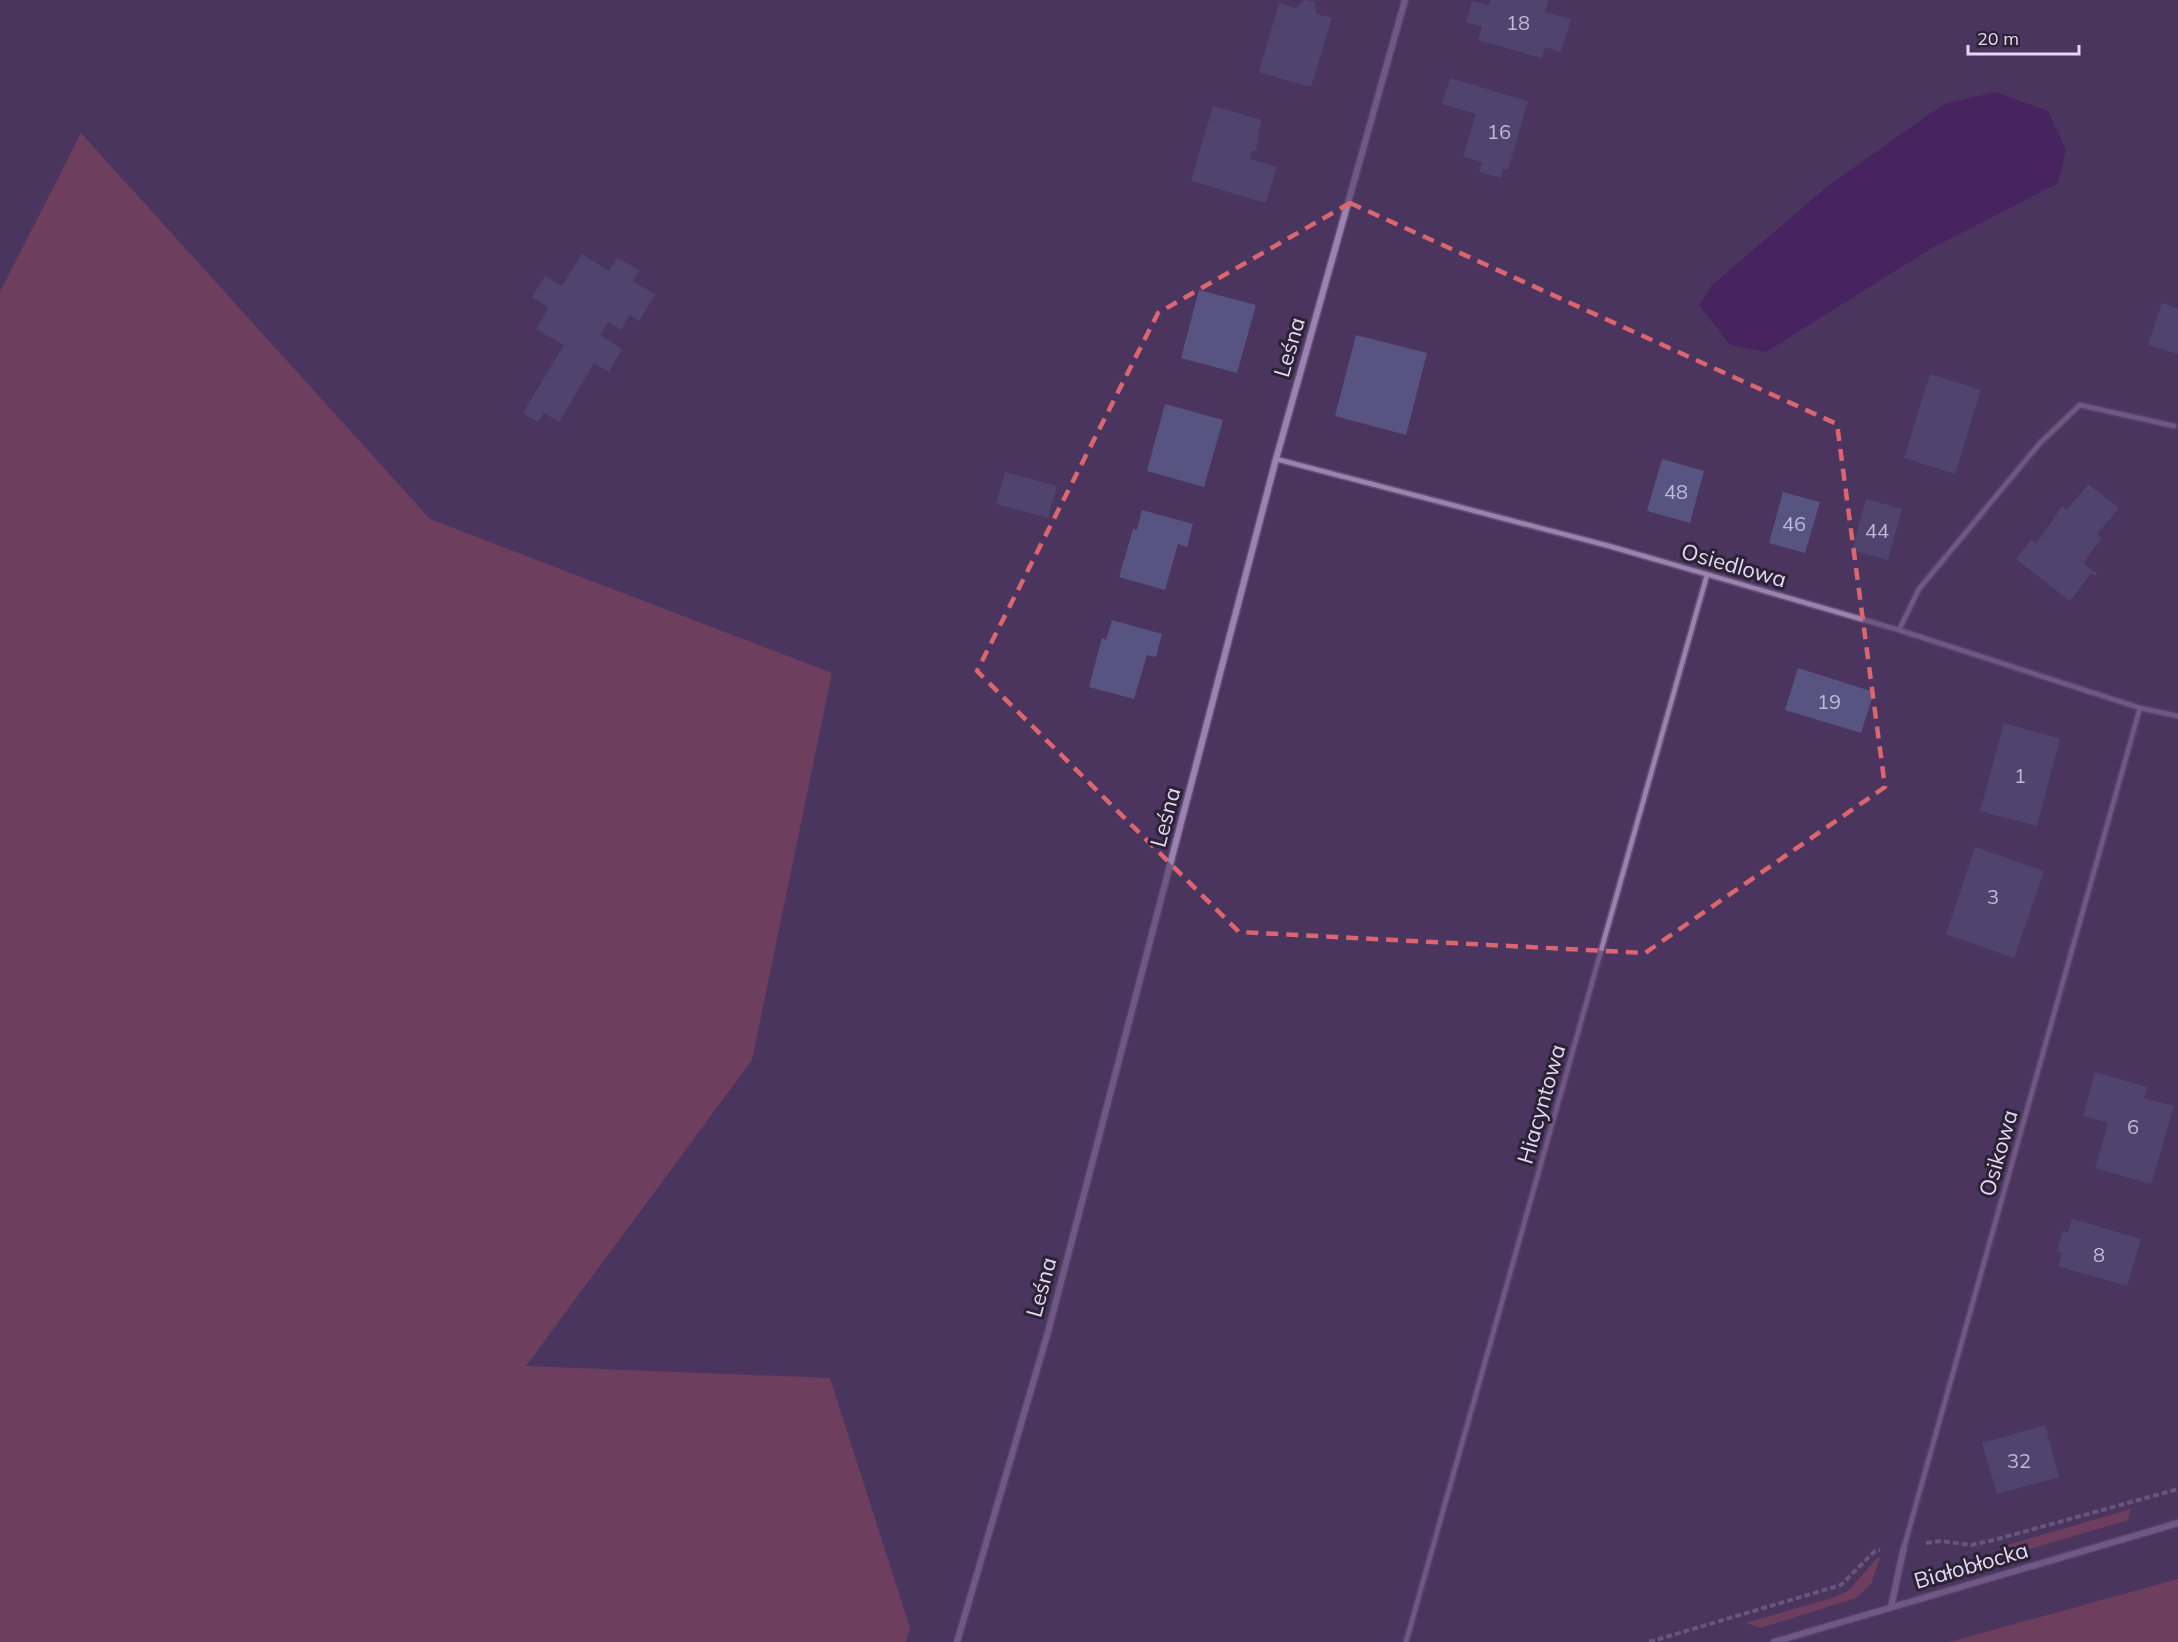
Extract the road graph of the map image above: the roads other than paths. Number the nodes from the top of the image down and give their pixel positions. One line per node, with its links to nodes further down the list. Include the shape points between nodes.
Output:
1 (1405, 0): 3 (street, Leśna)
2 (2174, 426): 5 (lane, via 2080,405 2040,443 1920,589)
3 (1276, 459): 4 (lane, Osiedlowa); 11 (street, Leśna, via 1051,1320)
4 (1707, 575): 5 (lane, Osiedlowa); 12 (lane, Hiacyntowa)
5 (1899, 630): 6 (lane, Osiedlowa)
6 (2140, 708): 7 (lane, Osiedlowa); 9 (lane, Osikowa)
7 (2178, 716)
8 (2178, 1523): 10 (street, Białobłocka)
9 (1904, 1547): 10 (street, Osikowa)
10 (1890, 1607): 13 (street, Białobłocka)
11 (957, 1642)
12 (1406, 1642)
13 (1774, 1642)

